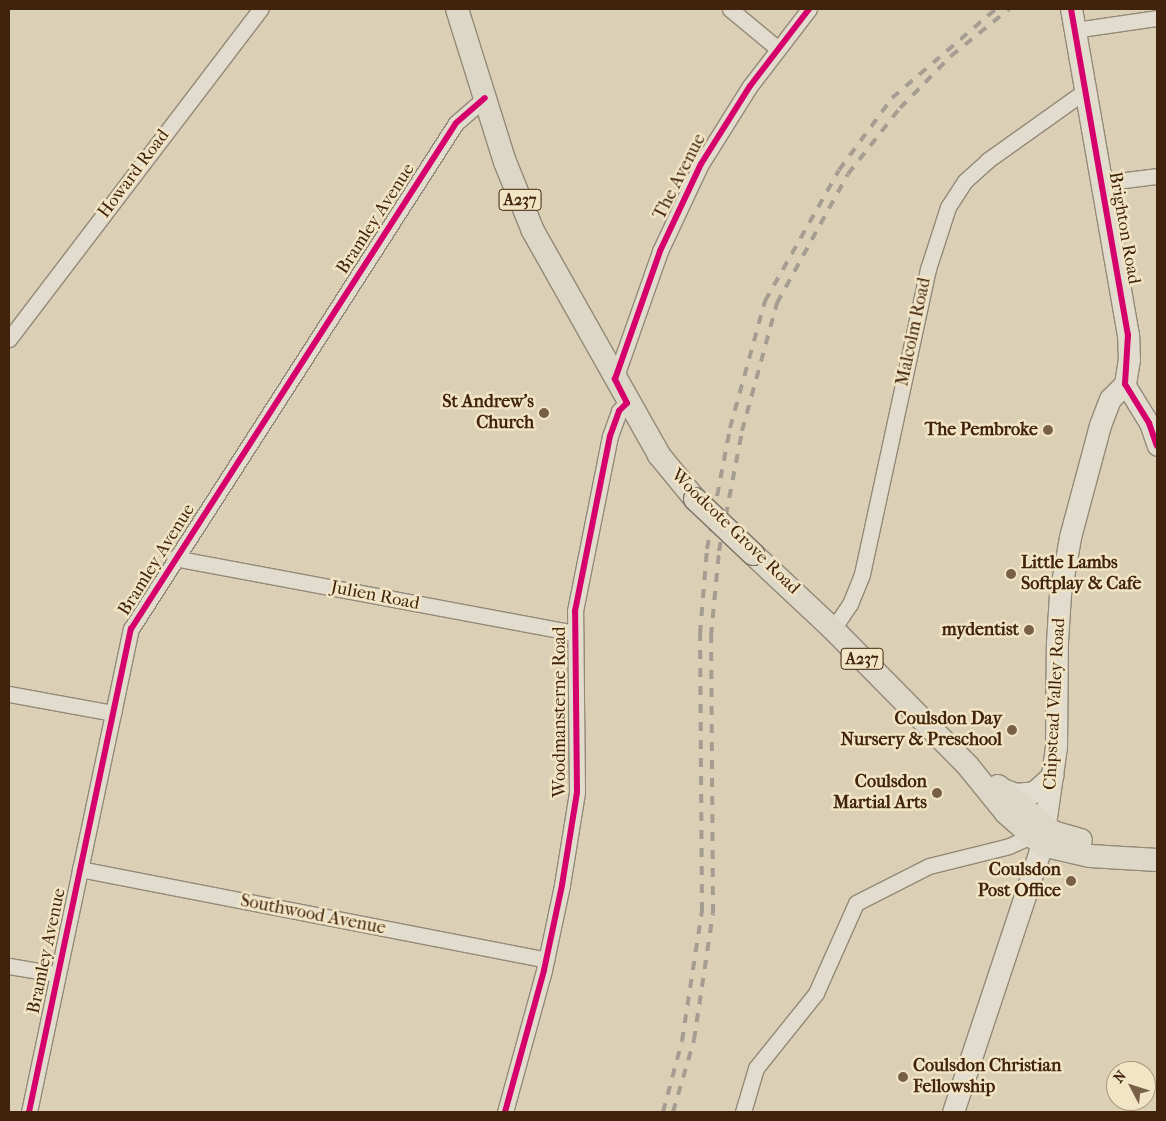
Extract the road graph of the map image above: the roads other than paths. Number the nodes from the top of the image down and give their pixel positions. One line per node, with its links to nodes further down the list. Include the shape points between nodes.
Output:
1 (260, 9): 12 (street, Howard Road)
2 (457, 9): 9 (main road, Woodcote Grove Road / A237)
3 (730, 9): 7 (street)
4 (809, 9): 7 (street, The Avenue)
5 (1073, 15): 6 (street); 8 (main road, Brighton Road)
6 (1157, 18)
7 (777, 48): 13 (street, The Avenue, via 724,125 687,195 660,251)
8 (1084, 91): 11 (main road, Brighton Road); 18 (street, Malcolm Road, via 988,160 965,181 948,208 928,269 862,574 850,604)
9 (484, 98): 13 (main road, Woodcote Grove Road / A237, via 533,231); 17 (street, Bramley Avenue, via 456,123)
10 (1157, 176): 11 (street)
11 (1101, 184): 14 (main road, Brighton Road, via 1128,335)
12 (9, 339)
13 (615, 378): 15 (main road, Woodcote Grove Road / A237)
14 (1125, 384): 16 (street, via 1149,423); 23 (main road, Chipstead Valley Road, via 1110,399 1070,537 1060,594)
15 (628, 403): 18 (main road, Woodcote Grove Road / A237, bridge, via 659,455 695,498); 19 (street, Woodmansterne Road, via 619,411 610,436 580,577)
16 (1157, 446)
17 (174, 558): 19 (street, Julien Road); 21 (street, Bramley Avenue, via 131,629)
18 (833, 629): 22 (main road, Woodcote Grove Road / A237)
19 (575, 633): 30 (street, Woodmansterne Road, via 577,792)
20 (9, 694): 21 (street)
21 (113, 713): 28 (street, Bramley Avenue)
22 (968, 766): 24 (main road, Woodcote Grove Road / A237); 25 (main road, Woodcote Grove Road / A237, via 1006,813)
23 (1053, 775): 24 (main road, via 1034,792 1016,794); 25 (main road, Chipstead Valley Road)
24 (1000, 788): 25 (main road, Woodcote Grove Road / A237)
25 (1040, 836): 26 (street); 27 (main road, A237, via 1061,836 1091,843 1113,855); 29 (main road, Chipstead Valley Road)
26 (1010, 846): 29 (street, via 1028,852); 35 (street, via 929,866 856,903 816,993 805,1011 756,1068)
27 (1157, 860)
28 (80, 870): 30 (street, Southwood Avenue); 32 (street, Bramley Avenue)
29 (1034, 870): 36 (main road, Chipstead Valley Road)
30 (546, 960): 34 (street, Woodmansterne Road)
31 (9, 966): 32 (street)
32 (57, 974): 33 (street, Bramley Avenue)
33 (29, 1112)
34 (505, 1112)
35 (743, 1112)
36 (953, 1112)

